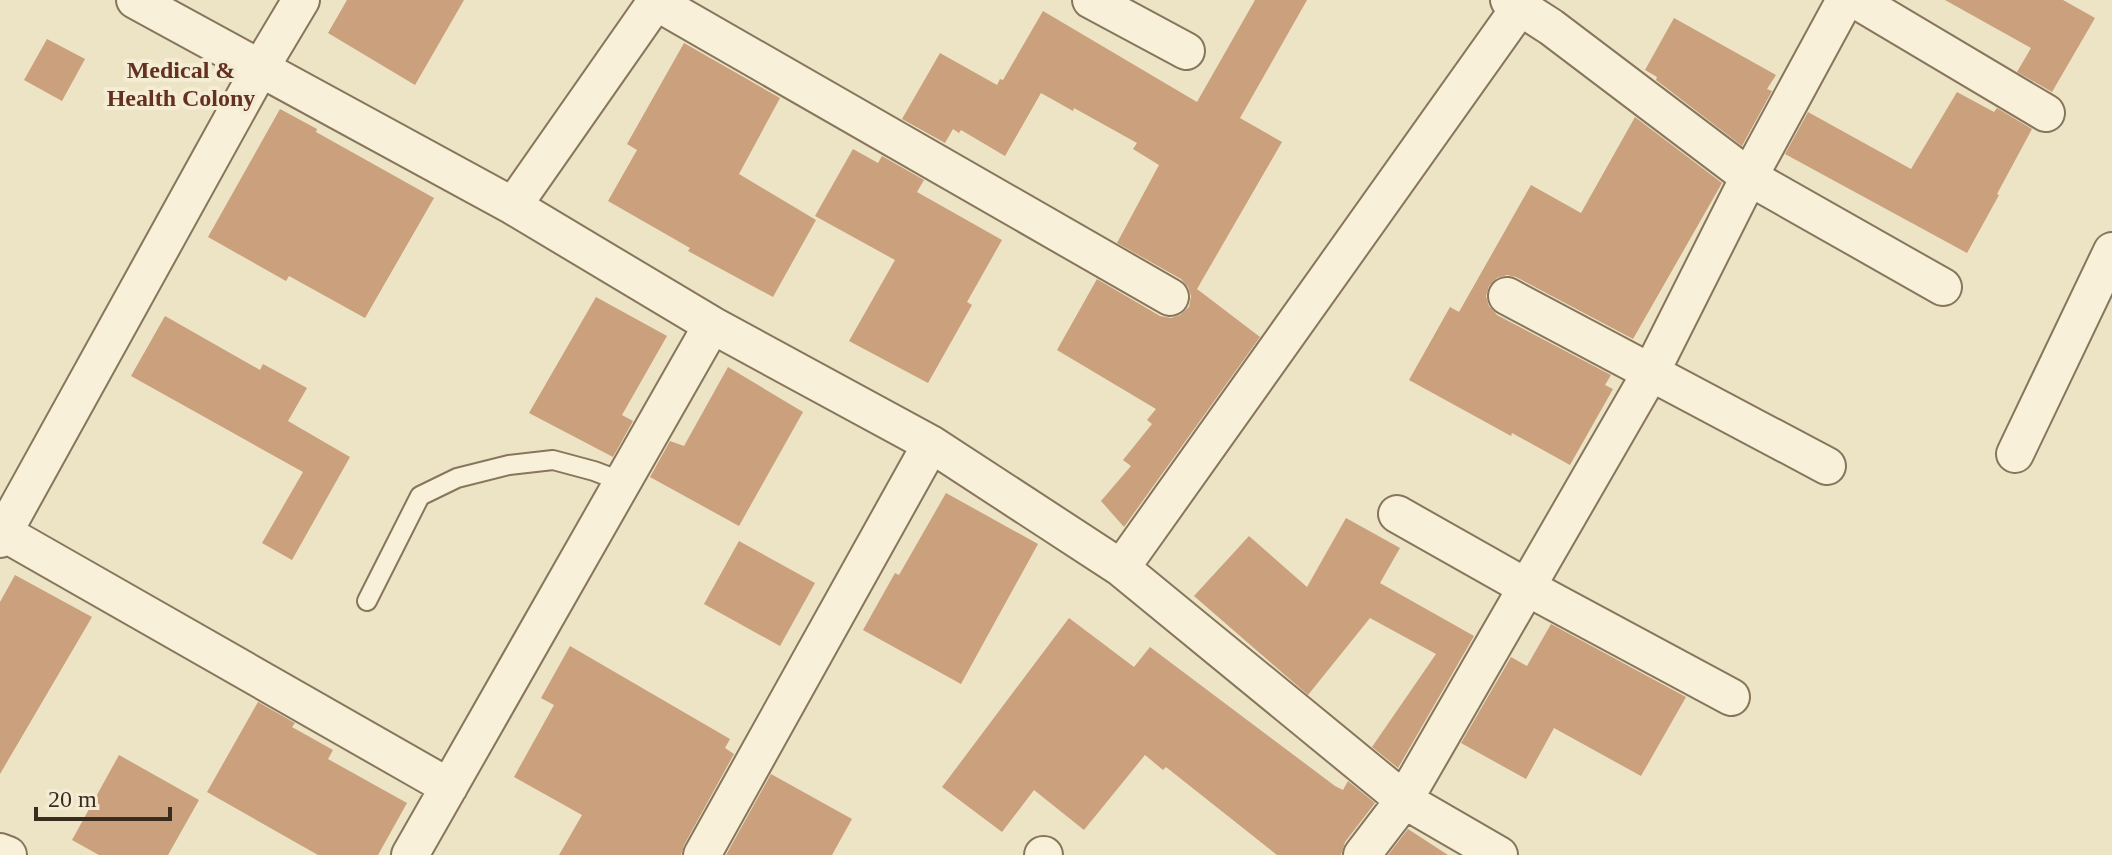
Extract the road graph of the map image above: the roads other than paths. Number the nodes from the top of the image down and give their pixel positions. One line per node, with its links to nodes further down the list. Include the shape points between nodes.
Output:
1 (135, 0): 9 (street)
2 (301, 0): 9 (street)
3 (1091, 0): 8 (street)
4 (1845, 0): 11 (street)
5 (1856, 0): 10 (street)
6 (656, 1): 12 (street); 16 (street)
7 (1533, 7): 11 (street); 25 (street)
8 (1186, 51)
9 (261, 67): 12 (street); 24 (street)
10 (2046, 113)
11 (1749, 177): 14 (street); 18 (street)
12 (513, 206): 17 (street)
13 (2112, 251): 20 (street)
14 (1943, 287)
15 (1507, 296): 18 (street)
16 (1170, 297)
17 (712, 325): 19 (street); 22 (street)
18 (1651, 372): 21 (street); 26 (street)
19 (931, 444): 25 (street); 34 (street)
20 (2015, 454)
21 (1827, 466)
22 (623, 482): 27 (lane, via 553,460 457,478 420,496); 29 (street)
23 (1397, 514): 26 (street)
24 (2, 536): 29 (street)
25 (1121, 568): 30 (street)
26 (1528, 588): 28 (street); 30 (street)
27 (367, 601)
28 (1731, 697)
29 (449, 787): 33 (street)
30 (1404, 800): 35 (street); 36 (street)
31 (0, 852): 32 (street)
32 (8, 855)
33 (410, 855)
34 (702, 855)
35 (1362, 855)
36 (1499, 855)

